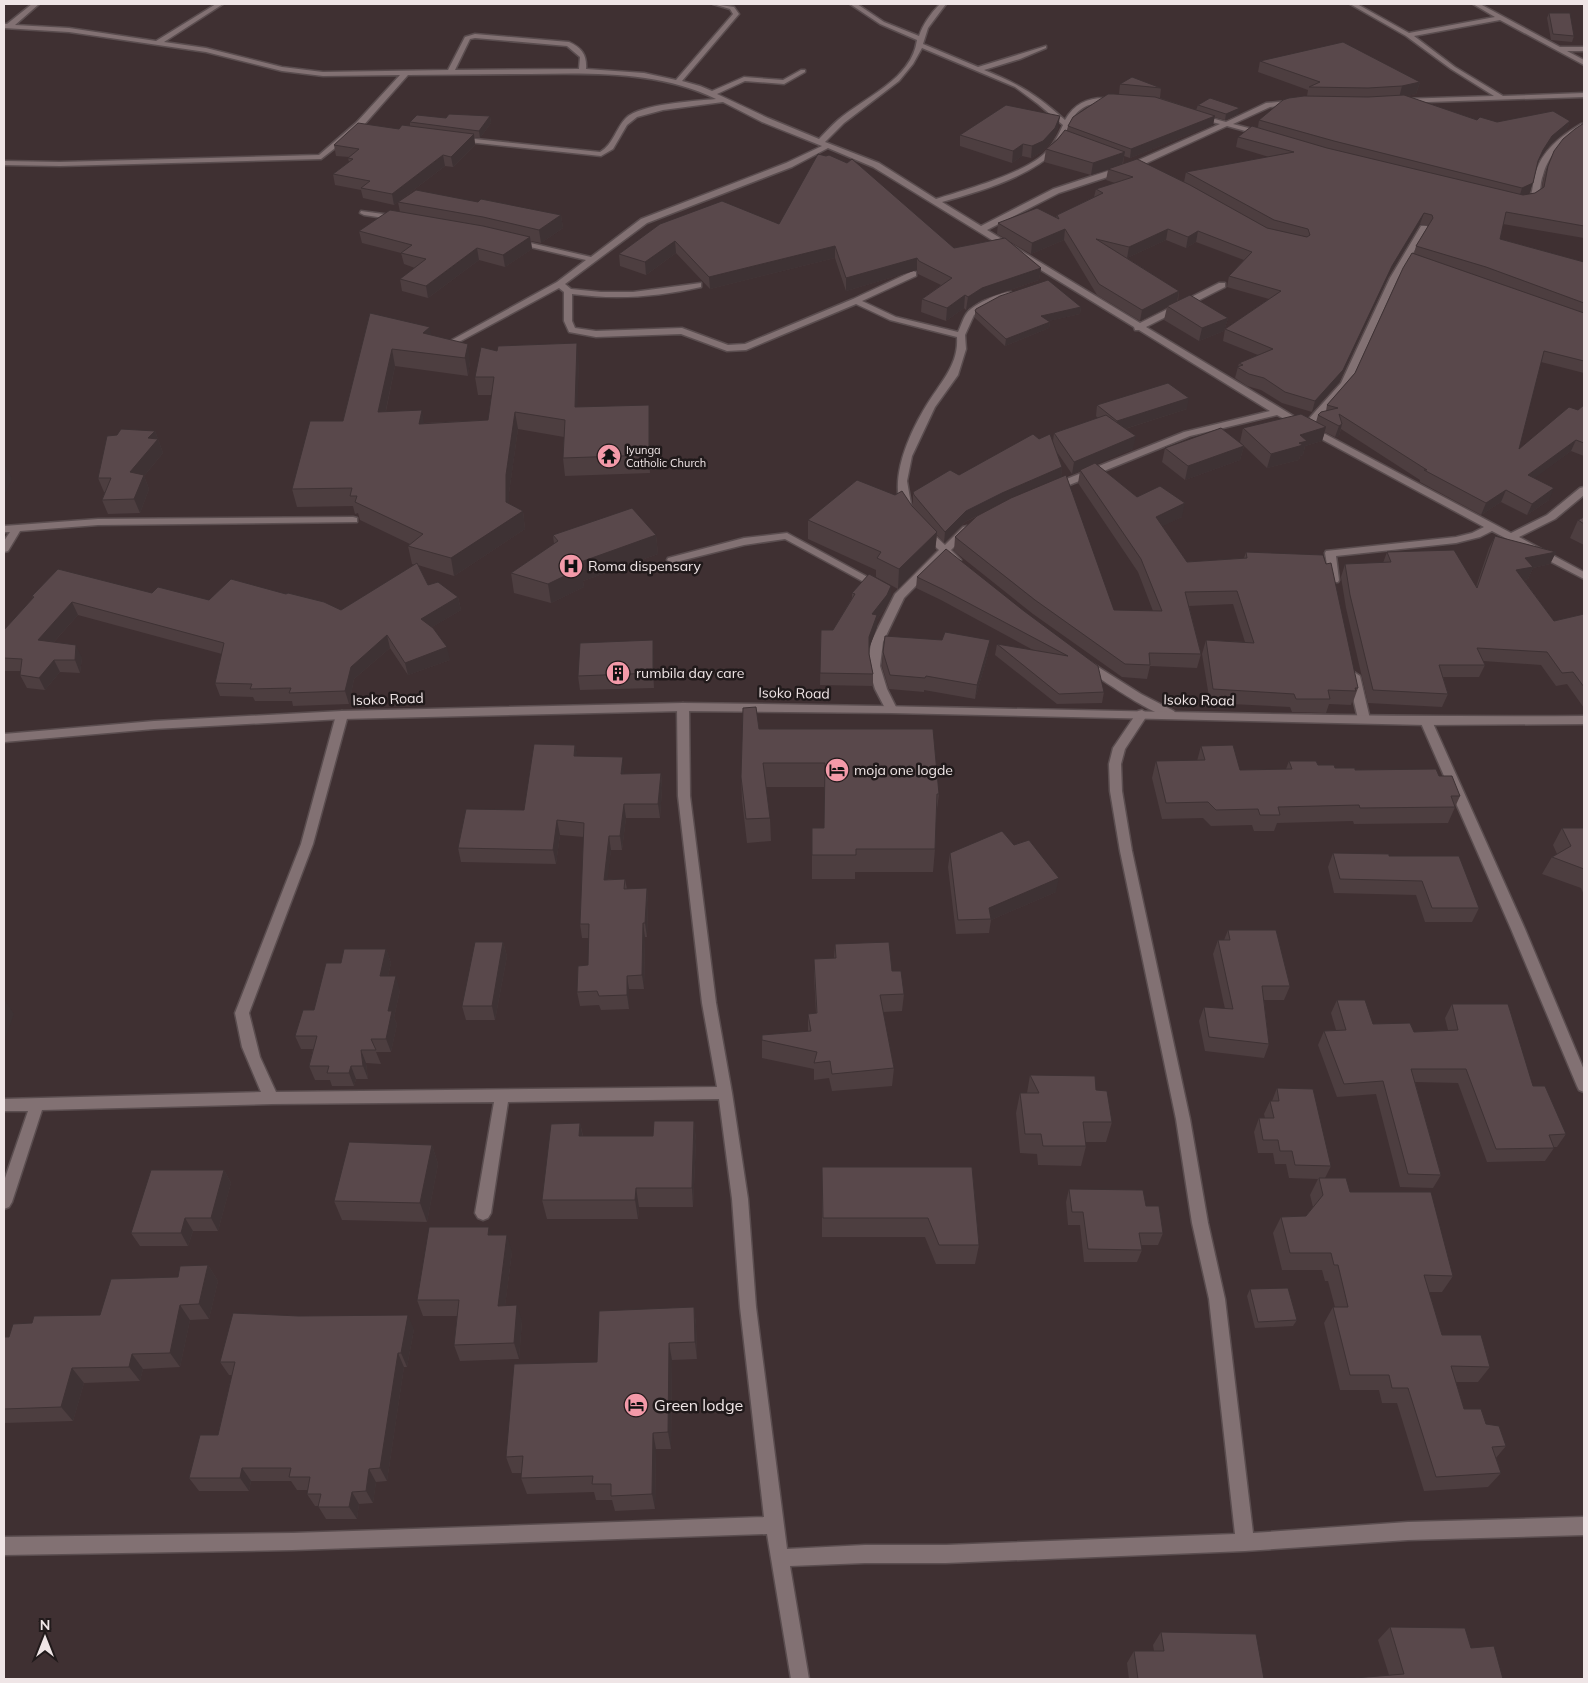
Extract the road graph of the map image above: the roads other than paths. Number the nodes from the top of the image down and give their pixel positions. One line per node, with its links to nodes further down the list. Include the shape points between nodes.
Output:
1 (36, 4): 9 (street)
2 (220, 4): 12 (street)
3 (716, 4): 22 (street, via 727,6 736,14)
4 (852, 4): 11 (street)
5 (943, 4): 11 (street, via 932,17)
6 (1353, 4): 10 (street)
7 (1476, 4): 8 (street)
8 (1500, 18): 10 (street); 14 (street)
9 (7, 26): 12 (street, via 70,30)
10 (1408, 35): 26 (street)
11 (920, 42): 17 (street); 40 (street, via 910,64 897,80 841,120)
12 (156, 43): 21 (street, via 206,50 302,72)
13 (1044, 47): 17 (street)
14 (1560, 48): 15 (street); 16 (street)
15 (1584, 49)
16 (1584, 63)
17 (979, 69): 33 (street, via 1028,93)
18 (582, 71): 20 (street); 20 (street, via 583,57 569,44 475,36 467,38); 22 (street, via 644,75)
19 (803, 71): 23 (street, via 784,82 738,80)
20 (451, 72): 21 (street)
21 (406, 74): 34 (street)
22 (679, 82): 23 (street)
23 (711, 94): 28 (street)
24 (1584, 95): 25 (street)
25 (1569, 96): 26 (street); 31 (street)
26 (1502, 98): 29 (street)
27 (1121, 99): 33 (street, via 1083,103)
28 (722, 100): 38 (street, via 635,114 610,149 601,154); 40 (street)
29 (1388, 101)
30 (1302, 102): 35 (street, via 1269,105)
31 (1584, 103)
32 (1191, 113): 35 (street)
33 (1066, 124): 46 (street, via 1064,138 1046,156 986,186)
34 (359, 125): 36 (street); 42 (street, via 320,157)
35 (1226, 125): 39 (street); 43 (street)
36 (368, 126)
37 (1584, 126): 45 (street, via 1559,142 1549,154 1538,176 1535,196 1524,202)
38 (449, 137)
39 (1269, 137)
40 (824, 144): 46 (street, via 876,165); 52 (street, via 789,165 644,222)
41 (1126, 161): 43 (street)
42 (4, 163)
43 (1135, 164): 44 (street); 50 (street, via 1051,193)
44 (1143, 168)
45 (1514, 201)
46 (934, 202): 50 (street)
47 (364, 212): 48 (street)
48 (410, 220)
49 (1424, 228): 64 (street, via 1410,261 1394,278 1345,384)
50 (980, 230): 60 (street, via 1054,280)
51 (511, 240): 52 (street)
52 (591, 260): 54 (street)
53 (912, 274): 59 (street)
54 (560, 284): 57 (street); 62 (street)
55 (1222, 284): 60 (street)
56 (698, 285): 57 (street, via 651,294)
57 (568, 291): 59 (street, via 568,321 572,330 584,334 682,331 735,348 746,347)
58 (1015, 292): 61 (street, via 977,308 970,314)
59 (856, 301): 61 (street, via 888,317)
60 (1138, 328): 63 (street)
61 (961, 335): 74 (street, via 962,349 953,375 930,407 907,456 902,481 906,508)
62 (454, 341)
63 (1278, 412): 64 (street); 66 (street, via 1172,439)
64 (1306, 428): 69 (street)
65 (1584, 490): 72 (street, via 1551,517)
66 (1042, 493)
67 (353, 520): 70 (street, via 98,522)
68 (977, 523): 74 (street)
69 (1492, 527): 72 (street); 78 (street, via 1456,540 1330,553)
70 (17, 528): 71 (street); 73 (street)
71 (4, 529)
72 (1510, 537): 77 (street)
73 (4, 549)
74 (943, 550): 76 (street); 79 (street)
75 (672, 560): 79 (street, via 786,536)
76 (966, 569)
77 (1584, 576)
78 (1335, 588)
79 (898, 596): 83 (street, via 877,642 874,666)
80 (1081, 660): 85 (street, via 1137,697)
81 (1352, 663): 87 (street)
82 (683, 707): 83 (street, Isoko Road); 86 (street, Isoko Road); 92 (street, via 684,796 709,1003)
83 (891, 709): 84 (street, Isoko Road)
84 (1142, 714): 85 (street, Isoko Road); 101 (street, via 1119,748 1116,791 1217,1299)
85 (1170, 714): 87 (street, Isoko Road)
86 (342, 715): 90 (street, Isoko Road, via 154,725); 94 (street, via 307,844 242,1013 256,1068)
87 (1364, 719): 89 (street, Isoko Road)
88 (1584, 720): 89 (street, Isoko Road)
89 (1426, 721): 91 (street)
90 (4, 738)
91 (1584, 1086)
92 (725, 1093): 93 (street); 99 (street, via 740,1198 748,1307)
93 (502, 1096): 94 (street); 98 (street)
94 (272, 1098): 96 (street)
95 (4, 1105): 96 (street)
96 (36, 1105): 97 (street)
97 (4, 1202)
98 (483, 1213)
99 (774, 1525): 102 (street, via 155,1546); 103 (street)
100 (1584, 1526): 101 (street, via 1408,1531)
101 (1245, 1542): 103 (street)
102 (4, 1546)
103 (780, 1558): 104 (street)
104 (800, 1679)

